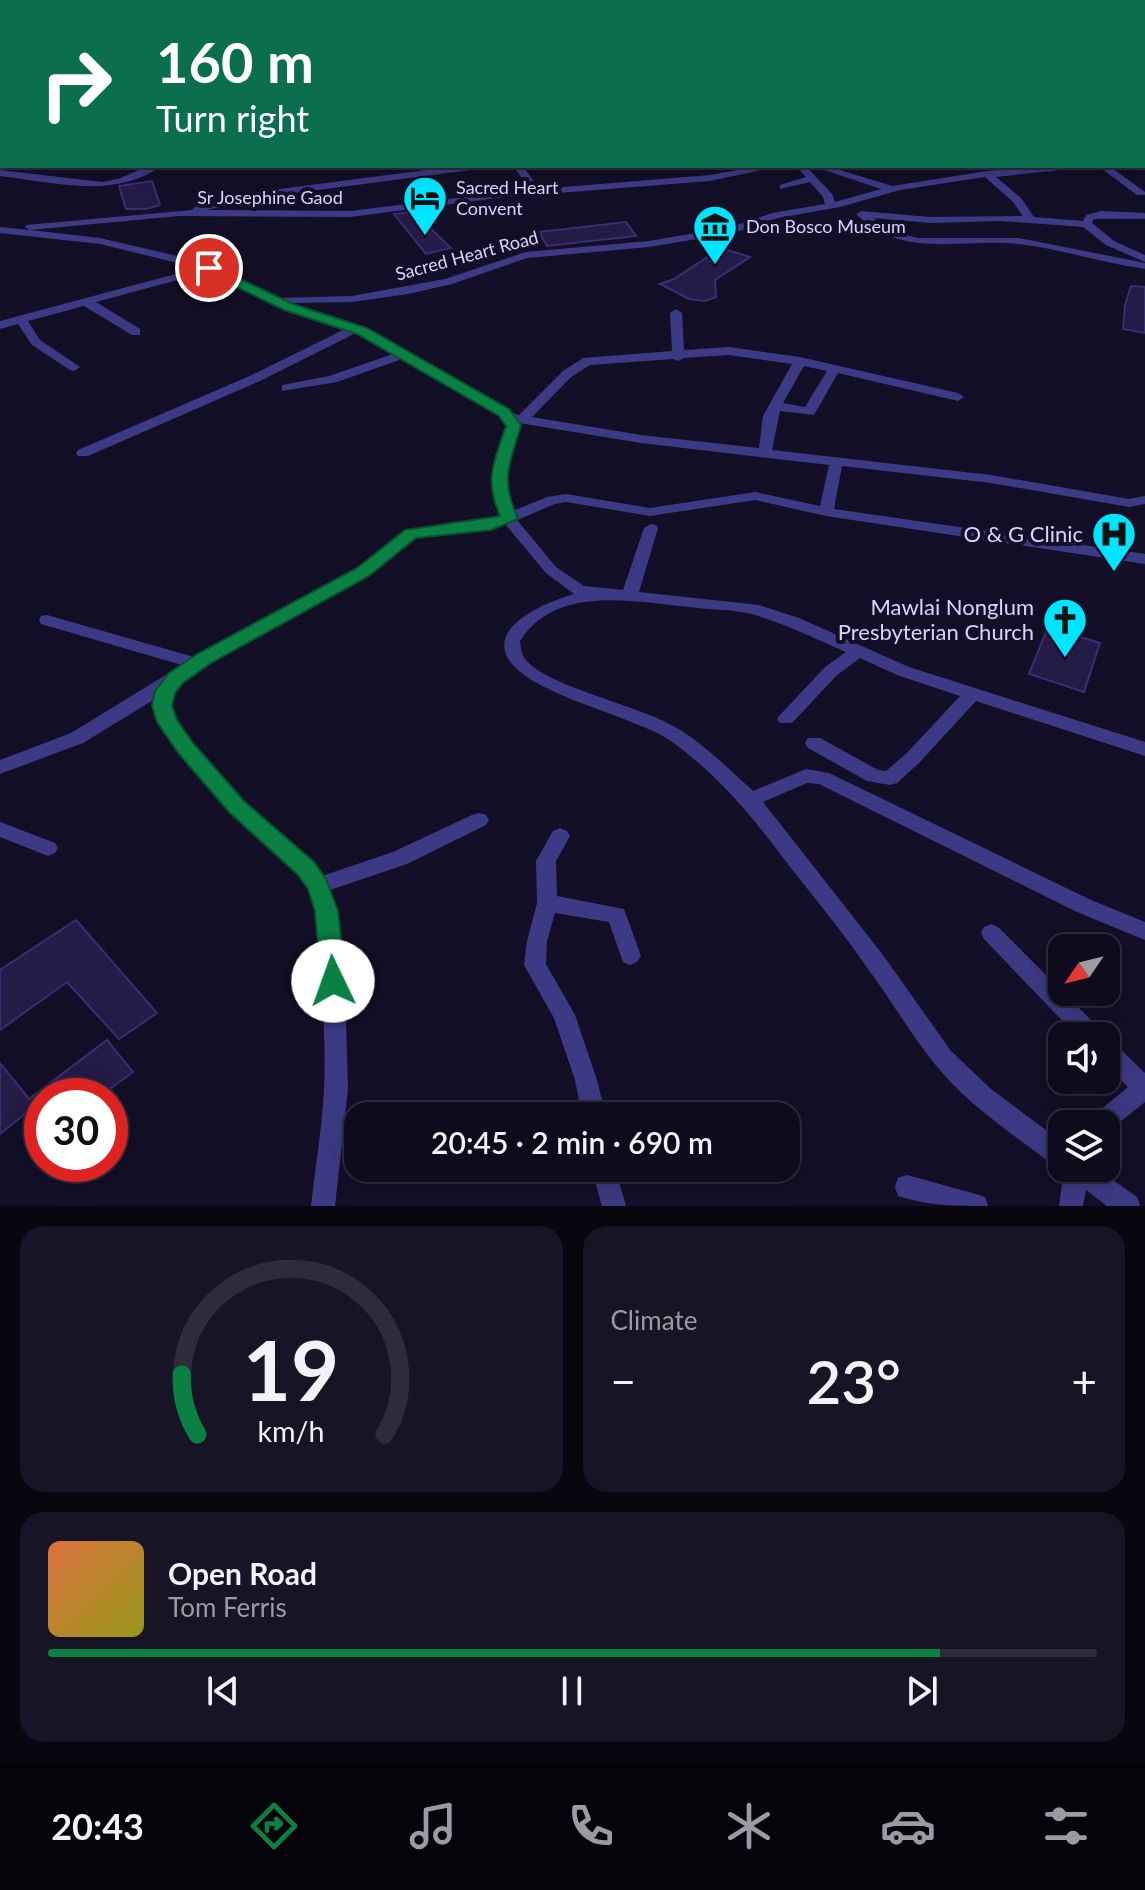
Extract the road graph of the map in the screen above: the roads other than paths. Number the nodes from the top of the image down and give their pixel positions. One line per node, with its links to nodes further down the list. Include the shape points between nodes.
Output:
1 (152, 168): 11 (street, via 102,185)
2 (376, 168): 13 (street)
3 (463, 168): 13 (street)
4 (519, 168): 18 (street)
5 (699, 168): 14 (street)
6 (765, 168): 14 (street, Sr Josephine Gaod)
7 (802, 168): 15 (street)
8 (823, 168): 17 (street)
9 (1051, 168): 12 (street, Sacred Heart Road)
10 (1106, 168): 19 (street)
11 (6, 171)
12 (987, 174): 17 (street, Sacred Heart Road); 24 (street)
13 (402, 176): 21 (street, via 280,192)
14 (710, 178): 18 (street, Sr Josephine Gaod)
15 (810, 179): 16 (street); 20 (street)
16 (784, 187)
17 (891, 189): 20 (street, Sacred Heart Road)
18 (536, 191): 21 (street, Sr Josephine Gaod, via 338,215)
19 (1141, 193)
20 (835, 204): 22 (street); 30 (street, Sacred Heart Road, via 649,244 526,255 408,291 352,299)
21 (179, 213): 26 (street, Sr Josephine Gaod)
22 (861, 214): 24 (street); 28 (street, via 880,230 925,243 1020,241)
23 (1145, 216): 25 (street, via 1101,214)
24 (1030, 219): 25 (street)
25 (1086, 224): 27 (street, via 1110,243)
26 (1, 230): 29 (street, via 100,241)
27 (1145, 259)
28 (1145, 266)
29 (209, 268): 30 (street); 31 (street)
30 (272, 300): 35 (street)
31 (85, 301): 33 (street); 36 (street)
32 (676, 313): 38 (street)
33 (21, 319): 34 (street); 40 (street, via 36,342)
34 (0, 325)
35 (355, 329): 37 (street); 46 (street)
36 (136, 332)
37 (403, 354): 42 (street, via 332,379); 45 (street)
38 (678, 357): 39 (street, via 737,351); 45 (street, via 587,361)
39 (800, 361): 41 (street); 44 (street)
40 (74, 367)
41 (834, 369): 43 (street); 44 (street, via 812,410)
42 (287, 388)
43 (958, 397)
44 (776, 406): 47 (street)
45 (516, 417): 47 (street); 51 (street, via 498,475)
46 (83, 453)
47 (765, 454): 48 (street)
48 (836, 463): 49 (street); 50 (street)
49 (1144, 501)
50 (826, 512): 51 (street, via 755,496 650,512 566,498); 53 (street)
51 (509, 519): 54 (street, via 568,585); 58 (street, via 411,533 363,572)
52 (651, 528): 55 (street)
53 (1145, 559)
54 (598, 595): 55 (street); 65 (street, via 565,600 530,619 512,641 519,663 564,689 675,735)
55 (629, 597): 57 (street, via 753,609)
56 (47, 620): 58 (street)
57 (859, 651): 60 (street); 61 (street, via 831,671)
58 (196, 664): 59 (street)
59 (176, 678): 64 (street, via 77,738); 70 (street, via 165,691 167,722 231,800 306,868)
60 (973, 693): 62 (street, via 890,778 874,776); 63 (street)
61 (786, 719)
62 (814, 743)
63 (1145, 749)
64 (0, 767)
65 (750, 800): 72 (street, via 806,776 822,778); 80 (street, via 943,1058 983,1097)
66 (479, 820): 70 (street, via 390,862)
67 (0, 829): 69 (street)
68 (560, 836): 71 (street, via 546,861)
69 (48, 848)
70 (318, 886): 85 (street, via 333,955 336,1089)
71 (547, 903): 74 (street, via 617,915); 78 (street, via 535,965 564,1015)
72 (1145, 931)
73 (991, 933): 75 (street)
74 (630, 956)
75 (1078, 1022)
76 (1120, 1064): 77 (street)
77 (1144, 1088): 79 (street)
78 (591, 1102)
79 (1118, 1110)
80 (1048, 1146)
81 (607, 1182): 86 (street)
82 (1075, 1182): 88 (street)
83 (1096, 1182): 89 (street)
84 (907, 1187): 87 (street)
85 (323, 1206)
86 (614, 1206)
87 (976, 1206)
88 (1071, 1206)
89 (1128, 1206)

